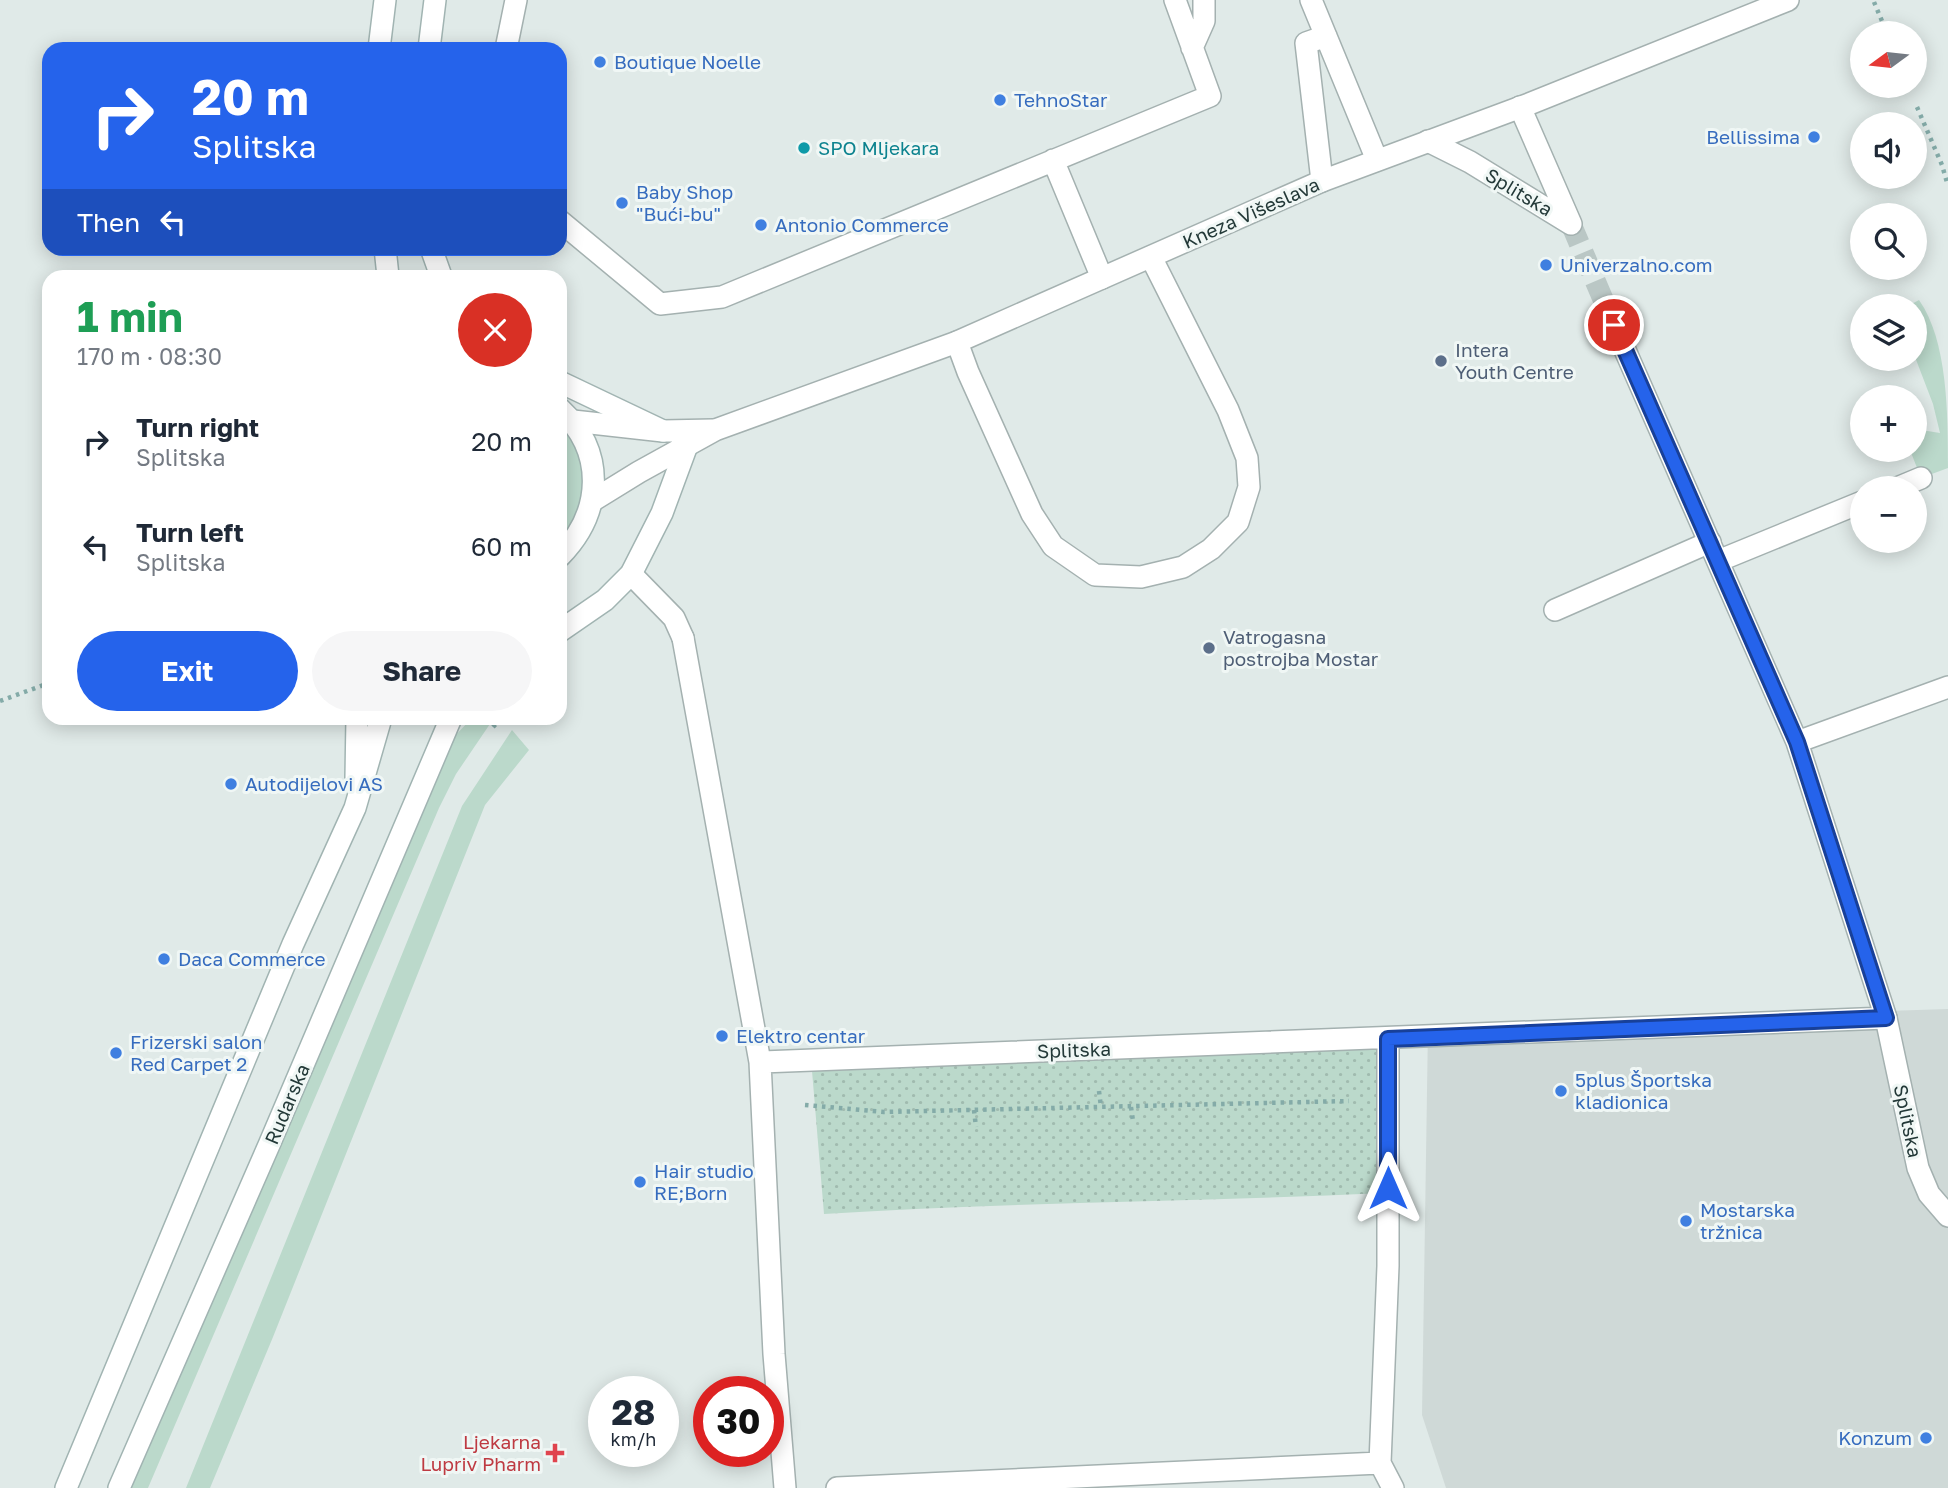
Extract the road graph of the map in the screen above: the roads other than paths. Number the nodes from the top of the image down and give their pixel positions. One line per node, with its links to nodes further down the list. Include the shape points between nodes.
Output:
1 (385, 0): 9 (street)
2 (435, 0): 10 (street)
3 (516, 0): 11 (street)
4 (1174, 0): 12 (street)
5 (1204, 0): 12 (street, via 1204,22)
6 (1311, 0): 8 (street)
7 (1788, 0): 13 (street, Kneza Višeslava)
8 (1326, 36): 16 (street); 17 (street, via 1306,43)
9 (380, 42)
10 (430, 42)
11 (507, 42)
12 (1192, 48): 15 (street, via 1210,96)
13 (1520, 107): 14 (street, Kneza Višeslava); 14 (street, Splitska, via 1571,223)
14 (1428, 141): 16 (street, Kneza Višeslava)
15 (1053, 160): 18 (street, via 722,297 660,304); 20 (street)
16 (1377, 160): 17 (street, Kneza Višeslava)
17 (1322, 181): 19 (street, Kneza Višeslava)
18 (567, 227)
19 (1151, 257): 20 (street, Kneza Višeslava); 22 (street, via 1228,410 1247,458 1249,487 1238,522 1211,549 1183,567 1141,577 1095,575 1053,546 1032,514)
20 (1102, 278): 22 (street, Kneza Višeslava)
21 (1614, 325): 32 (street, Splitska)
22 (957, 342): 27 (street, Kneza Višeslava)
23 (567, 385): 26 (street)
24 (567, 415): 26 (street, Kneza Višeslava)
25 (567, 416): 29 (street, via 586,445 594,473)
26 (663, 430): 27 (street, Kneza Višeslava)
27 (715, 430): 28 (street, Kneza Višeslava)
28 (686, 448): 29 (street, Kneza Višeslava); 33 (street, via 662,513)
29 (592, 501): 31 (street, via 586,521)
30 (1850, 506): 32 (street)
31 (567, 549)
32 (1714, 551): 34 (street); 40 (street, Splitska)
33 (631, 574): 35 (street, via 605,600); 44 (street, via 674,618 682,638)
34 (1556, 610)
35 (567, 626)
36 (1948, 687): 40 (street)
37 (357, 725): 41 (street)
38 (379, 725): 41 (street)
39 (451, 725): 48 (street, Rudarska)
40 (1797, 742): 42 (street, Splitska)
41 (355, 808): 47 (street, via 293,944)
42 (1886, 1018): 43 (street, Splitska); 45 (street, Splitska, via 1918,1168 1928,1194)
43 (1388, 1039): 44 (street, Splitska); 46 (street, via 1388,1266)
44 (761, 1062): 49 (street)
45 (1948, 1216)
46 (1380, 1463): 50 (street); 51 (street)
47 (66, 1488)
48 (119, 1488)
49 (785, 1488)
50 (838, 1488)
51 (1393, 1488)

